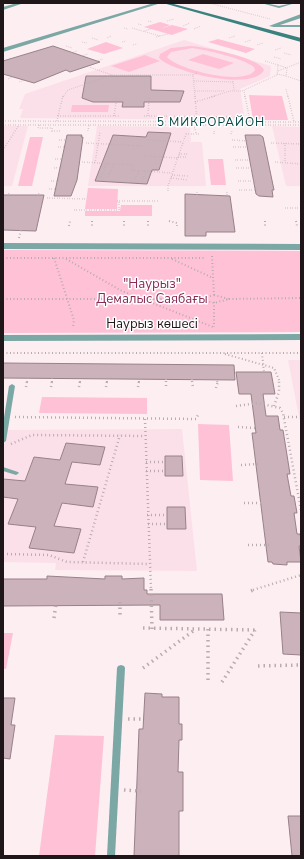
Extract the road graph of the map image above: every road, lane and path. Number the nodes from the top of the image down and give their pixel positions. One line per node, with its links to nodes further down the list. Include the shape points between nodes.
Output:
1 (22, 3): 8 (street)
2 (159, 3): 52 (street)
3 (165, 3): 39 (main road)
4 (186, 3): 20 (main road)
5 (210, 3): 14 (path)
6 (262, 3): 7 (lane, via 279,7 291,4)
7 (288, 3)
8 (3, 9)
9 (301, 16): 14 (street)
10 (174, 19): 12 (path)
11 (148, 21): 13 (path)
12 (167, 21)
13 (152, 22)
14 (282, 22): 20 (street)
15 (190, 23): 18 (path)
16 (138, 24): 17 (path)
17 (142, 25)
18 (183, 26)
19 (201, 26): 26 (path)
20 (273, 26): 21 (lane); 28 (main road)
21 (301, 26)
22 (124, 28): 24 (path)
23 (132, 28): 27 (path)
24 (128, 29)
25 (151, 29): 27 (path)
26 (194, 29)
27 (144, 31): 31 (path)
28 (301, 33)
29 (168, 34): 31 (path)
30 (110, 36): 35 (path)
31 (160, 36): 33 (path)
32 (235, 36): 36 (path)
33 (156, 37)
34 (92, 38): 37 (path)
35 (107, 38)
36 (229, 38)
37 (98, 40)
38 (251, 40): 43 (path)
39 (301, 40)
40 (126, 41): 42 (path)
41 (82, 42): 44 (path)
42 (122, 42)
43 (245, 42)
44 (87, 43)
45 (263, 43): 48 (path)
46 (137, 44): 47 (path)
47 (133, 45)
48 (257, 45)
49 (66, 46): 50 (path)
50 (72, 48)
51 (281, 48): 53 (path)
52 (3, 50)
53 (275, 50)
54 (77, 51): 55 (path)
55 (71, 53)
56 (88, 54): 59 (path)
57 (284, 54): 58 (path)
58 (291, 55)
59 (81, 56)
60 (274, 57): 62 (path)
61 (103, 59): 63 (path)
62 (281, 59)
63 (96, 61)
64 (265, 61): 66 (path)
65 (301, 62): 68 (path)
66 (278, 65): 68 (path); 69 (path)
67 (89, 67): 70 (path)
68 (287, 68): 69 (path); 74 (path)
69 (277, 73): 74 (path); 83 (path)
70 (112, 74): 72 (path); 88 (path, via 68,90 64,94)
71 (197, 74): 72 (path)
72 (193, 75): 77 (path)
73 (14, 76): 75 (path)
74 (286, 76): 78 (path)
75 (8, 79)
76 (25, 80): 79 (path)
77 (194, 81): 81 (path); 82 (path, via 233,81)
78 (301, 81)
79 (20, 82)
80 (286, 89): 105 (path)
81 (194, 91): 84 (path); 87 (path)
82 (234, 91): 83 (path); 84 (path)
83 (244, 91): 103 (path)
84 (228, 92): 87 (path)
85 (117, 97): 89 (path)
86 (149, 97): 92 (path)
87 (195, 102): 93 (path)
88 (58, 116): 89 (path); 97 (path)
89 (114, 116): 90 (path)
90 (120, 116)
91 (144, 116): 92 (path)
92 (148, 116): 93 (path)
93 (196, 117): 94 (path); 102 (path)
94 (240, 117)
95 (3, 121): 96 (path)
96 (40, 121): 97 (path); 109 (path)
97 (57, 121): 98 (path)
98 (125, 121): 99 (path); 111 (path)
99 (135, 121): 100 (path); 112 (path)
100 (147, 121): 101 (path); 113 (path)
101 (188, 121): 102 (path); 114 (path)
102 (197, 121): 103 (path)
103 (250, 121): 104 (path)
104 (266, 122): 105 (path); 115 (path)
105 (294, 122): 106 (path)
106 (301, 122)
107 (3, 125): 108 (path)
108 (19, 125): 109 (path); 132 (path)
109 (39, 125): 110 (path); 117 (path, via 38,128)
110 (89, 125): 111 (path); 118 (path)
111 (124, 125): 112 (path)
112 (135, 125): 113 (path)
113 (146, 125): 114 (path)
114 (189, 125): 115 (path); 122 (path, via 195,128)
115 (267, 125): 116 (path)
116 (301, 125)
117 (61, 131)
118 (88, 131)
119 (214, 131): 124 (path)
120 (100, 132): 135 (path)
121 (232, 132): 125 (path)
122 (196, 134): 123 (path); 133 (path, via 186,134)
123 (201, 134)
124 (214, 134)
125 (231, 134)
126 (59, 140): 127 (path)
127 (68, 140)
128 (148, 140): 133 (path)
129 (232, 140): 130 (path)
130 (248, 140)
131 (3, 142): 132 (path)
132 (8, 142): 144 (path)
133 (183, 142): 145 (path)
134 (86, 143): 135 (path)
135 (98, 143): 139 (path); 156 (path)
136 (271, 143): 137 (path)
137 (285, 144): 138 (path); 158 (path)
138 (301, 144)
139 (142, 146)
140 (58, 147): 141 (path)
141 (66, 147)
142 (233, 147): 143 (path)
143 (250, 148)
144 (3, 150)
145 (179, 154): 146 (path); 148 (path)
146 (187, 154)
147 (144, 156): 148 (path)
148 (178, 157): 149 (path); 167 (path)
149 (187, 157)
150 (64, 159): 151 (path)
151 (55, 160)
152 (235, 160): 153 (path)
153 (252, 160)
154 (82, 162): 156 (path)
155 (275, 162): 158 (path)
156 (95, 163): 157 (path)
157 (107, 163): 159 (path); 169 (path)
158 (285, 163): 160 (path)
159 (114, 164): 165 (path, via 133,165 131,170); 170 (path)
160 (301, 164)
161 (62, 167): 162 (path)
162 (54, 168)
163 (236, 168): 164 (path)
164 (253, 168)
165 (139, 171): 166 (path); 172 (path)
166 (146, 171): 167 (path); 173 (path)
167 (172, 174): 168 (path); 171 (path)
168 (188, 176)
169 (101, 177)
170 (108, 177)
171 (170, 178): 174 (path); 183 (path)
172 (135, 179)
173 (143, 179)
174 (188, 180)
175 (51, 181): 176 (path)
176 (59, 181)
177 (238, 181): 178 (path)
178 (256, 181)
179 (49, 189): 180 (path)
180 (58, 189)
181 (240, 190): 182 (path)
182 (257, 190)
183 (168, 191)
184 (9, 192): 189 (path)
185 (39, 192): 190 (path)
186 (197, 192): 188 (path)
187 (227, 192): 191 (path)
188 (197, 195)
189 (8, 196)
190 (38, 196)
191 (228, 196)
192 (48, 198): 193 (path)
193 (87, 200)
194 (145, 201): 195 (path); 196 (path); 199 (path, via 118,201 118,210)
195 (158, 201)
196 (145, 205)
197 (285, 208): 198 (path)
198 (301, 208)
199 (74, 210)
200 (70, 221): 207 (path)
201 (92, 221): 208 (path)
202 (124, 221): 209 (path)
203 (148, 221): 210 (path)
204 (169, 221): 211 (path, via 177,223)
205 (265, 221): 212 (path)
206 (296, 221): 213 (path)
207 (69, 226)
208 (92, 226)
209 (124, 226)
210 (148, 226)
211 (177, 226)
212 (266, 226)
213 (297, 226)
214 (21, 230): 215 (path)
215 (19, 239)
216 (3, 246): 217 (street)
217 (211, 247): 218 (street); 222 (path)
218 (301, 247)
219 (54, 258): 226 (path)
220 (64, 258): 227 (path)
221 (169, 258): 222 (path)
222 (213, 278): 223 (path)
223 (214, 295): 228 (path, via 206,295); 229 (path, via 223,295)
224 (301, 298): 229 (path)
225 (3, 299): 226 (path)
226 (67, 299): 227 (path); 230 (path, via 74,320)
227 (140, 299): 228 (path); 231 (path)
228 (200, 299): 229 (path, via 206,302 223,302)
229 (229, 299)
230 (73, 327)
231 (214, 327)
232 (301, 337): 233 (street, Наурыз көшесі)
233 (3, 338)
234 (3, 353): 235 (path)
235 (220, 353): 236 (path); 238 (path)
236 (262, 353): 237 (path); 238 (path)
237 (301, 353)
238 (263, 365): 239 (path); 258 (path, via 274,368 278,374 280,389)
239 (264, 372)
240 (28, 378): 249 (path)
241 (52, 378): 250 (path)
242 (80, 379): 251 (path)
243 (107, 379): 252 (path)
244 (139, 379): 253 (path)
245 (166, 379): 254 (path)
246 (192, 379): 255 (path)
247 (218, 380): 256 (path)
248 (12, 386): 260 (lane)
249 (26, 386)
250 (51, 387)
251 (79, 387)
252 (106, 387)
253 (138, 387)
254 (166, 387)
255 (193, 388)
256 (216, 388)
257 (236, 406): 258 (path, via 247,403)
258 (274, 406): 261 (path, via 280,408)
259 (198, 414): 263 (path, via 196,419)
260 (7, 417): 263 (path); 268 (lane)
261 (284, 417): 262 (path); 280 (path)
262 (301, 417)
263 (145, 418): 267 (path)
264 (238, 427): 265 (path)
265 (255, 428)
266 (120, 435): 267 (path); 269 (path, via 32,435); 288 (path)
267 (145, 436): 270 (path)
268 (3, 441)
269 (10, 444)
270 (146, 462): 271 (path); 275 (path)
271 (165, 462)
272 (259, 464): 273 (path)
273 (241, 465)
274 (3, 469): 277 (lane)
275 (146, 470): 276 (path); 281 (path)
276 (165, 470)
277 (16, 473)
278 (244, 503): 279 (path)
279 (264, 503)
280 (301, 510)
281 (147, 514): 282 (path); 283 (path)
282 (167, 515)
283 (148, 524): 284 (path); 289 (path)
284 (167, 524)
285 (248, 545): 286 (path)
286 (270, 545)
287 (3, 554): 288 (path, via 49,555 68,562)
288 (83, 562): 289 (path)
289 (149, 564): 297 (path)
290 (301, 575): 291 (path)
291 (251, 591)
292 (120, 602): 295 (path)
293 (56, 603): 294 (path)
294 (54, 618)
295 (120, 618)
296 (143, 628): 297 (path)
297 (152, 629): 298 (path)
298 (196, 629): 299 (path); 303 (path)
299 (208, 629): 304 (path); 305 (path, via 255,630)
300 (301, 665): 301 (path)
301 (258, 666)
302 (121, 668): 306 (lane)
303 (143, 668)
304 (208, 682)
305 (222, 682)
306 (118, 719): 307 (path); 308 (lane)
307 (144, 719)
308 (115, 790): 309 (path); 310 (lane)
309 (141, 791)
310 (111, 856)

